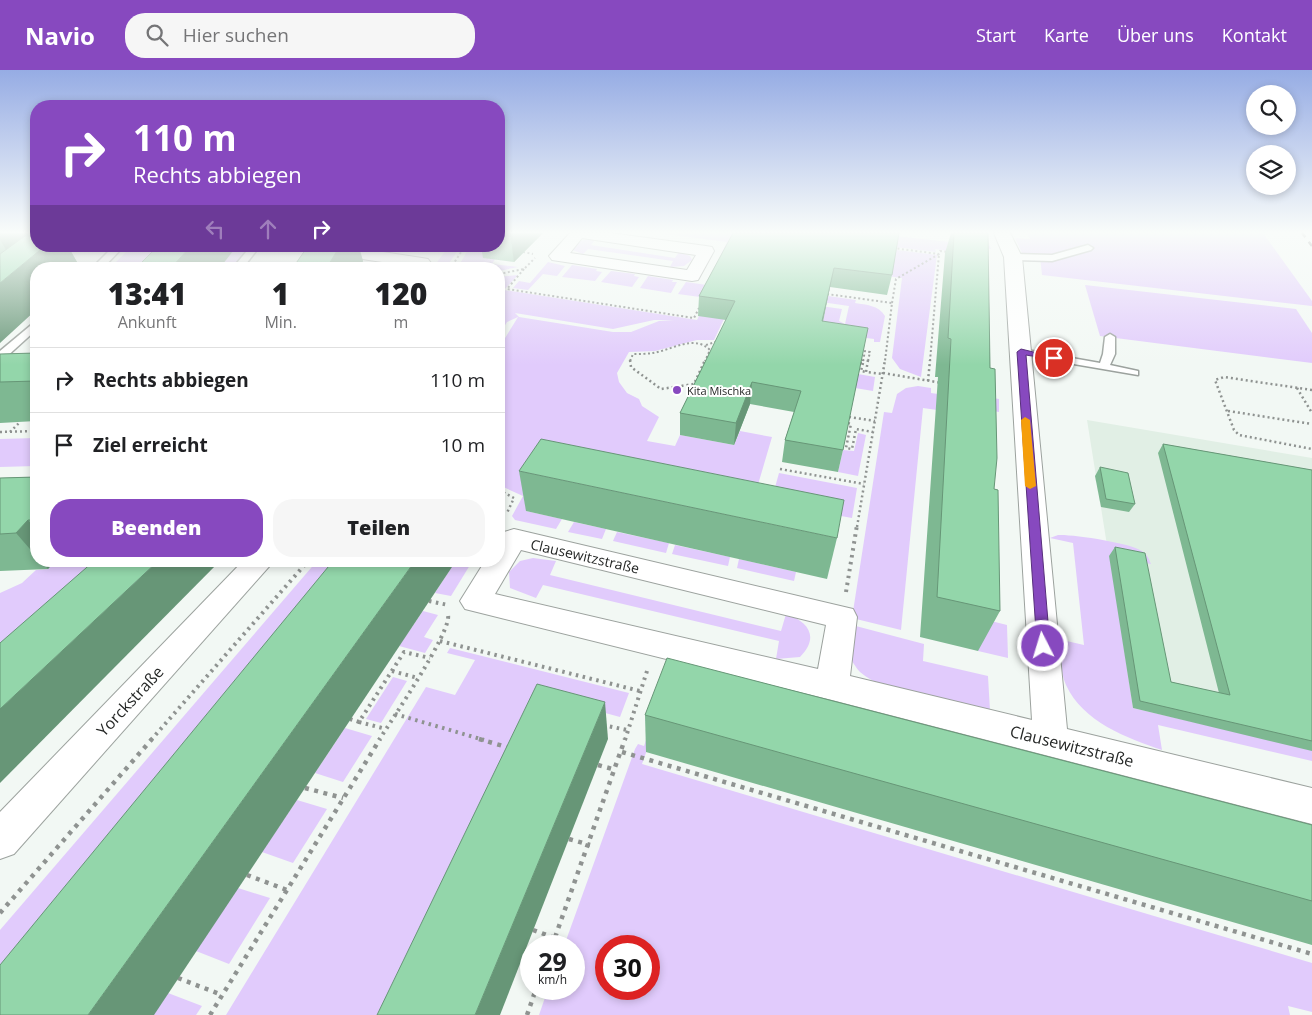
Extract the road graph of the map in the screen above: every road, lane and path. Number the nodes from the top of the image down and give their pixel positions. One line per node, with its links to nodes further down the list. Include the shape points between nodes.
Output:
1 (518, 277): 7 (path, via 508,289 694,318)
2 (899, 277): 6 (path, via 896,279)
3 (938, 277): 18 (path)
4 (1015, 277): 12 (street)
5 (823, 294): 6 (path)
6 (892, 303): 17 (path)
7 (701, 304)
8 (30, 330): 13 (lane)
9 (1110, 337): 14 (lane)
10 (724, 342): 11 (path)
11 (706, 345): 20 (path, via 710,350 694,384); 20 (path, via 693,342 653,353 633,354 630,360 631,367 661,388)
12 (1021, 352): 14 (lane); 62 (street)
13 (0, 357)
14 (1104, 367): 16 (lane)
15 (866, 372): 15 (path, via 861,371 865,351 870,352); 17 (path)
16 (1134, 372)
17 (883, 374): 18 (path); 28 (path)
18 (928, 380): 19 (path)
19 (948, 384)
20 (688, 385): 22 (path)
21 (1296, 387): 23 (path); 24 (path); 25 (path, via 1218,377 1215,380)
22 (690, 390)
23 (1312, 390)
24 (1311, 409): 26 (path)
25 (1227, 411): 31 (path); 36 (path, via 1239,435)
26 (1312, 413)
27 (849, 417): 28 (path)
28 (875, 421): 35 (path)
29 (20, 422): 34 (path)
30 (848, 423): 35 (path, via 851,424 846,448 852,449 856,429)
31 (1312, 424)
32 (30, 431): 34 (path)
33 (0, 432): 34 (path)
34 (10, 432)
35 (874, 432): 38 (path)
36 (1312, 449)
37 (780, 468): 38 (path)
38 (864, 484): 48 (path)
39 (505, 493): 40 (path, via 514,498)
40 (505, 517)
41 (505, 554): 48 (street, Clausewitzstraße, via 514,539)
42 (254, 567): 71 (street, Yorckstraße)
43 (303, 567): 75 (path)
44 (497, 567): 54 (street, Clausewitzstraße, via 476,601)
45 (430, 601): 46 (path)
46 (451, 605)
47 (447, 611): 49 (path, via 449,619)
48 (842, 618): 54 (street)
49 (440, 641): 50 (path); 55 (path)
50 (430, 658): 52 (path, via 404,652); 53 (path)
51 (649, 665): 55 (path)
52 (392, 672): 53 (path); 58 (path)
53 (418, 678): 56 (path)
54 (832, 686): 62 (street, Clausewitzstraße)
55 (640, 691): 61 (path)
56 (396, 714): 60 (path); 64 (path, via 514,749)
57 (350, 719): 58 (path)
58 (360, 722): 60 (path)
59 (600, 724): 61 (path)
60 (386, 729): 68 (path)
61 (627, 730): 63 (path)
62 (1051, 741): 69 (street, Clausewitzstraße)
63 (622, 752): 66 (path); 79 (path)
64 (509, 758)
65 (598, 766): 66 (path)
66 (616, 770): 72 (path)
67 (305, 788): 68 (path)
68 (343, 798): 74 (path)
69 (1312, 806)
70 (569, 839): 72 (path)
71 (0, 840)
72 (590, 845): 78 (path)
73 (247, 874): 74 (path)
74 (287, 890): 81 (path)
75 (0, 913)
76 (533, 930): 77 (path)
77 (547, 935)
78 (556, 935)
79 (1312, 954)
80 (178, 978): 81 (path)
81 (222, 995): 83 (path)
82 (532, 1000): 84 (path)
83 (210, 1015)
84 (527, 1015)

